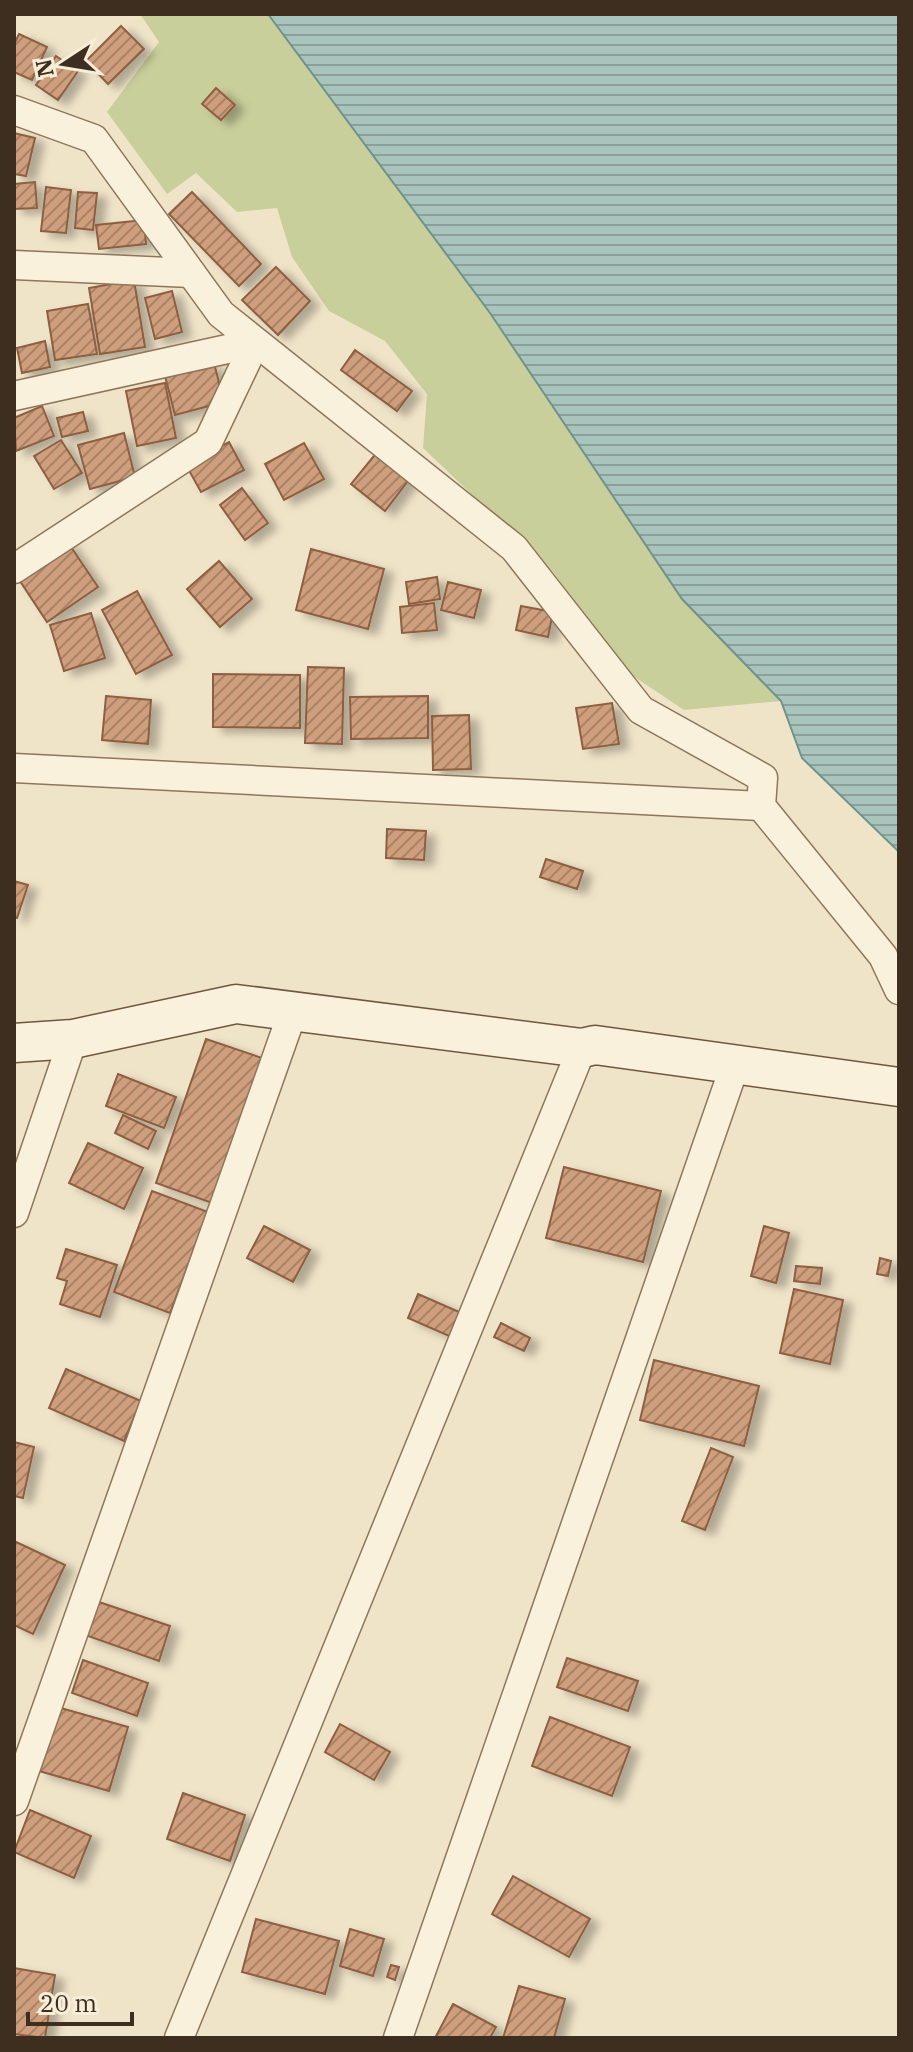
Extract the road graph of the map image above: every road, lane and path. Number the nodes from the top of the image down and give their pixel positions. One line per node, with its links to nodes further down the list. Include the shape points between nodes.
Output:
1 (14, 110): 3 (street, via 94,139)
2 (14, 265): 3 (street)
3 (191, 273): 4 (street, via 221,314)
4 (255, 343): 5 (street); 6 (street, via 208,442); 8 (street, via 514,548 641,710 763,778)
5 (14, 396)
6 (14, 569)
7 (14, 768): 8 (street)
8 (761, 806): 9 (street, via 883,956)
9 (899, 990)
10 (293, 1011): 11 (main road, via 236,1004); 13 (main road); 17 (street)
11 (73, 1039): 12 (main road); 16 (street)
12 (14, 1043)
13 (582, 1048): 14 (main road, via 595,1045); 18 (street)
14 (735, 1065): 15 (main road); 19 (street)
15 (899, 1087)
16 (14, 1213)
17 (14, 1801)
18 (179, 2038)
19 (398, 2038)

